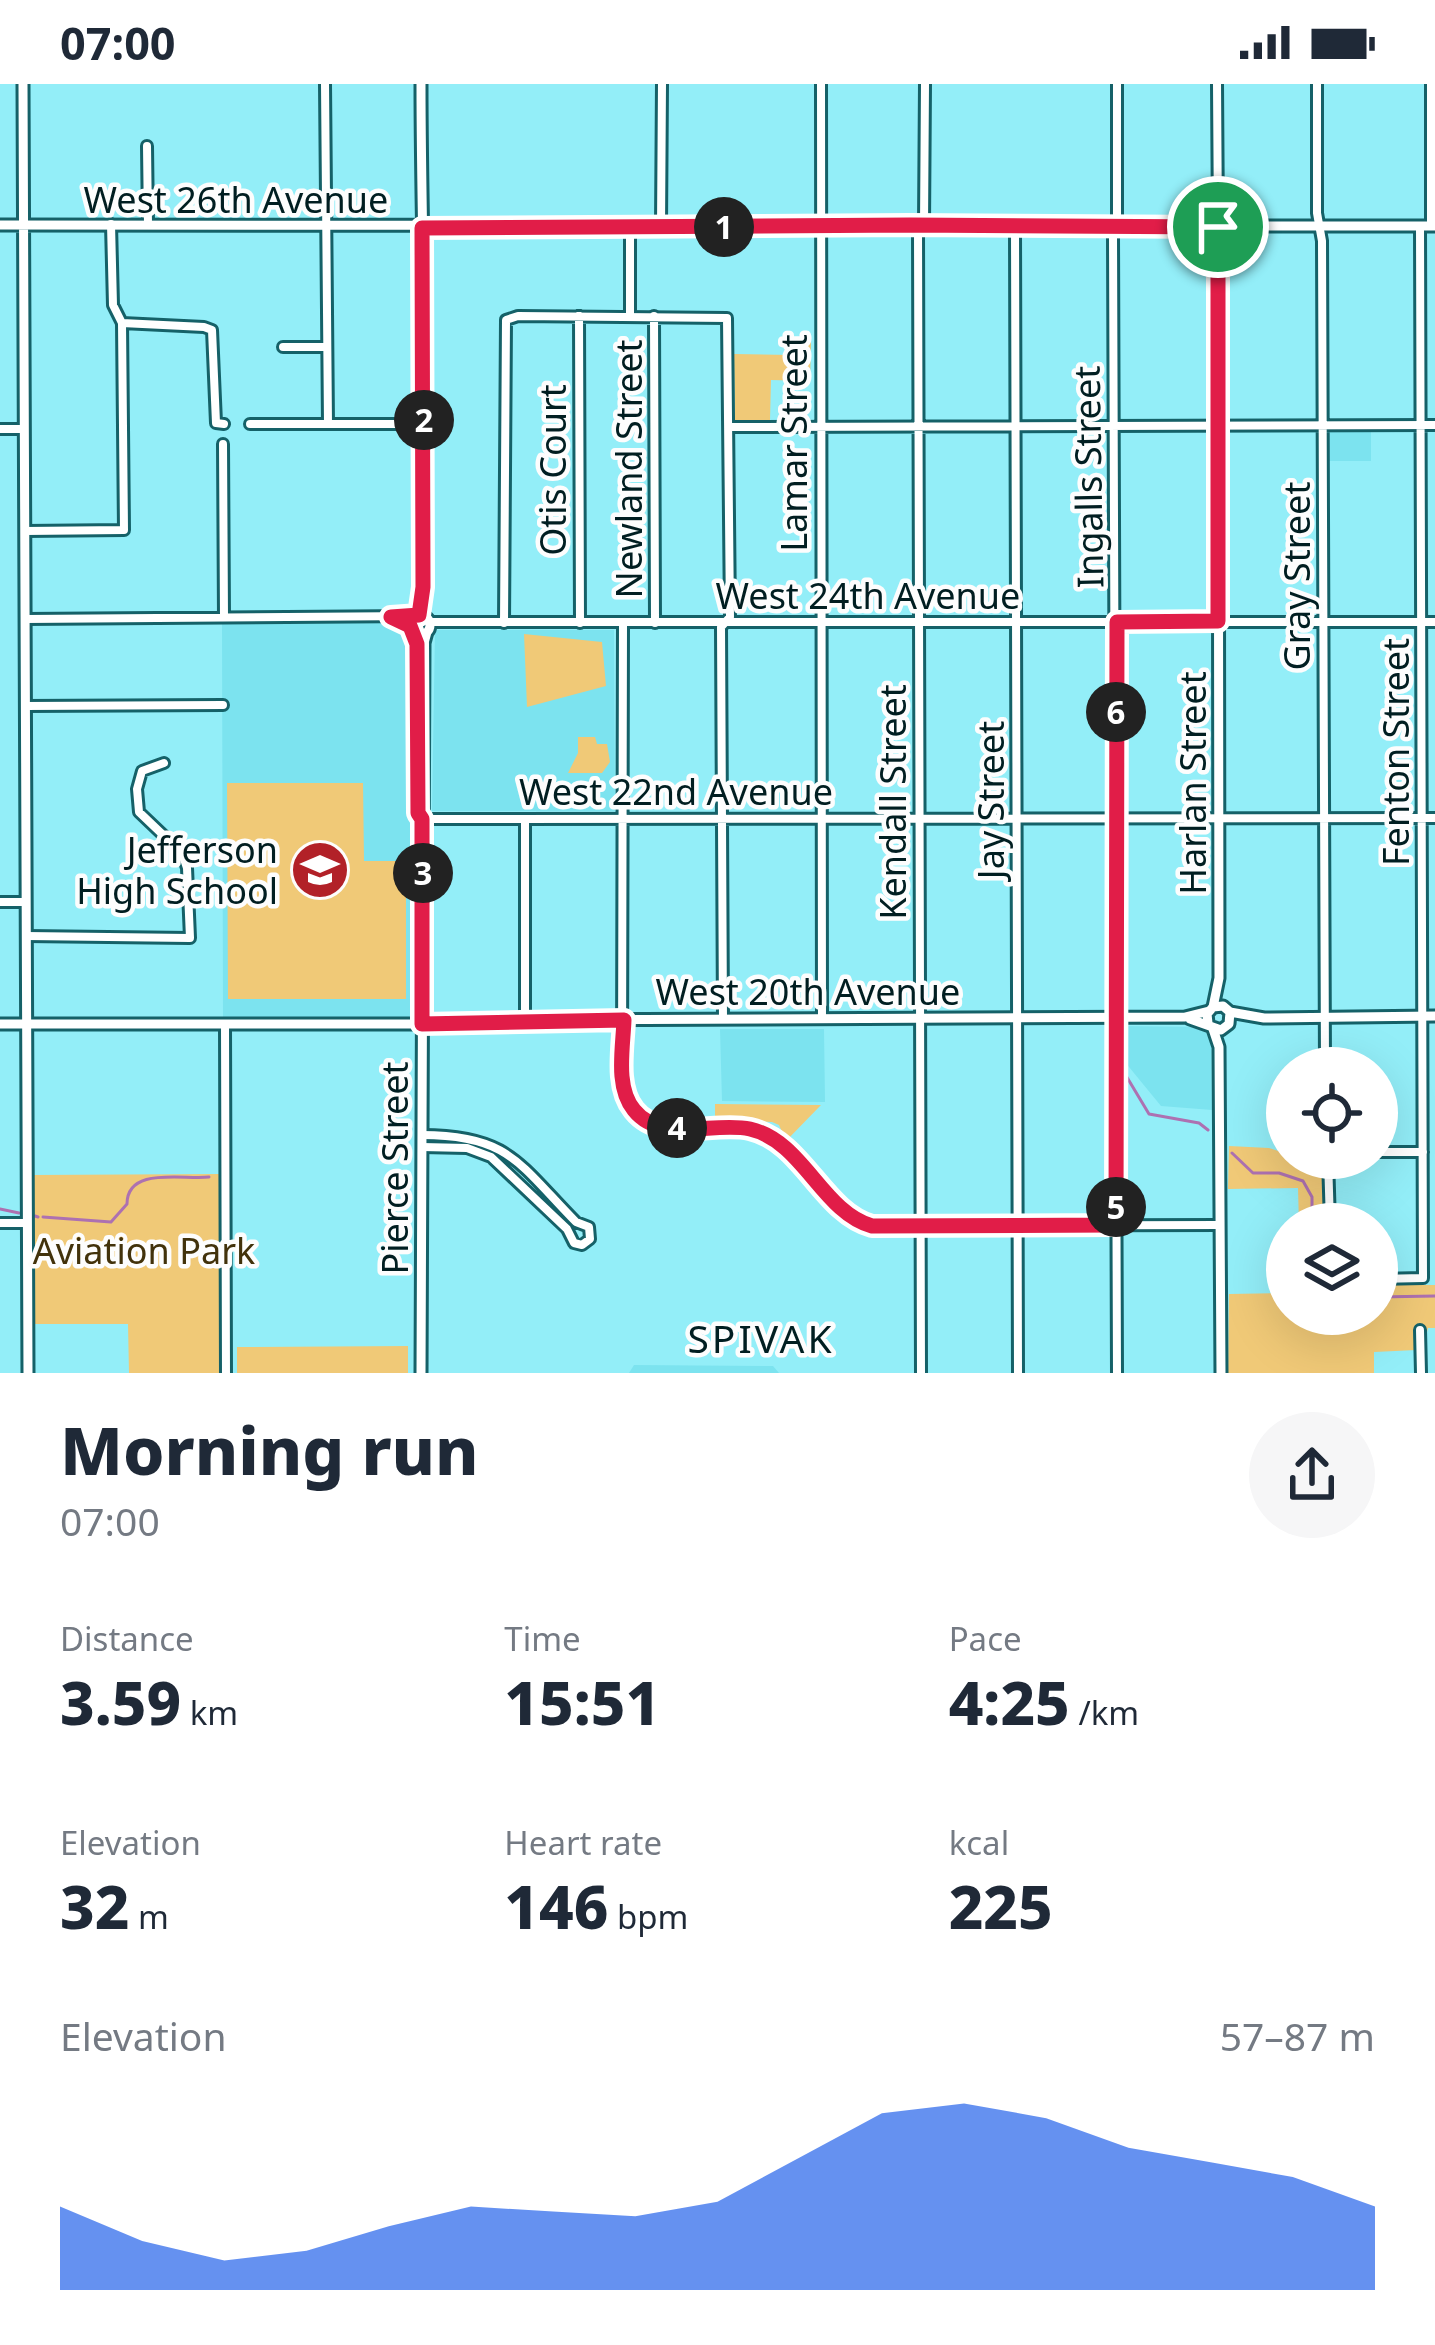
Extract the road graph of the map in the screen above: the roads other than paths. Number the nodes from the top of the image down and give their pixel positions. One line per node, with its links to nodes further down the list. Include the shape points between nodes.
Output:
1 (23, 84): 17 (street)
2 (326, 84): 15 (street)
3 (421, 84): 27 (street, Pierce Street)
4 (662, 84): 21 (street)
5 (820, 84): 22 (street, Lamar Street)
6 (925, 84): 23 (street, Kendall Street)
7 (1117, 84): 25 (street, Ingalls Street)
8 (1217, 84): 26 (street, Harlan Street)
9 (1317, 84): 18 (street, Gray Street)
10 (1431, 84): 11 (street, Fenton Street)
11 (1433, 105): 19 (street, Fenton Street)
12 (147, 146): 14 (street)
13 (112, 224): 14 (street, West 26th Avenue); 17 (street, West 26th Avenue); 31 (street, via 113,305)
14 (148, 224): 15 (street, West 26th Avenue)
15 (326, 224): 27 (street, West 26th Avenue); 32 (street)
16 (0, 225): 17 (street, West 26th Avenue)
17 (24, 225): 48 (street)
18 (1319, 226): 19 (street, West 26th Avenue); 26 (street, West 26th Avenue); 40 (street, Gray Street)
19 (1429, 226): 38 (street, Fenton Street)
20 (629, 227): 21 (street, West 26th Avenue); 27 (street, West 26th Avenue); 29 (street, Newland Street)
21 (661, 227): 22 (street, West 26th Avenue)
22 (821, 227): 23 (street, West 26th Avenue); 46 (street, Lamar Street)
23 (921, 227): 24 (street, West 26th Avenue); 42 (street, Kendall Street)
24 (1015, 227): 25 (street, West 26th Avenue); 43 (street, Jay Street)
25 (1115, 227): 26 (street, West 26th Avenue); 39 (street, Ingalls Street)
26 (1218, 227): 44 (street, Harlan Street)
27 (422, 228): 37 (street, Pierce Street)
28 (579, 316): 29 (street); 60 (street, via 511,317 504,328); 61 (street, Otis Court)
29 (630, 316): 30 (street)
30 (654, 316): 45 (street, via 728,318); 63 (street, Newland Street)
31 (122, 323): 34 (street, via 212,330); 50 (street, via 124,530)
32 (327, 346): 33 (street); 36 (street)
33 (283, 347)
34 (220, 423)
35 (250, 424): 36 (street)
36 (328, 424): 37 (street)
37 (424, 424): 66 (street, Pierce Street)
38 (1422, 424): 40 (street); 41 (street); 58 (street, Fenton Street)
39 (1114, 425): 43 (street); 44 (street); 57 (street, Ingalls Street)
40 (1323, 425): 44 (street); 55 (street, Gray Street)
41 (1435, 425)
42 (917, 426): 43 (street); 46 (street); 56 (street, Kendall Street)
43 (1015, 426): 53 (street, Jay Street)
44 (1217, 426): 54 (street, Harlan Street)
45 (730, 427): 46 (street); 64 (street)
46 (820, 427): 65 (street, Lamar Street)
47 (0, 429): 48 (street)
48 (24, 429): 50 (street)
49 (223, 444): 51 (street)
50 (25, 531): 52 (street)
51 (224, 617): 52 (street, West 24th Avenue); 66 (street, West 24th Avenue)
52 (26, 619): 68 (street)
53 (1017, 621): 56 (street, West 24th Avenue); 57 (street, West 24th Avenue); 81 (street, Jay Street)
54 (1218, 621): 55 (street, West 24th Avenue); 57 (street, West 24th Avenue); 74 (street, Harlan Street)
55 (1324, 621): 58 (street, West 24th Avenue); 75 (street, Gray Street)
56 (919, 622): 65 (street, West 24th Avenue); 72 (street, Kendall Street)
57 (1117, 622): 73 (street, Ingalls Street)
58 (1421, 622): 59 (street, West 24th Avenue); 76 (street, Fenton Street)
59 (1435, 622)
60 (504, 623): 61 (street, West 24th Avenue); 66 (street, West 24th Avenue)
61 (580, 623): 62 (street, West 24th Avenue)
62 (623, 623): 63 (street, West 24th Avenue); 80 (street, Newland Street)
63 (655, 623): 64 (street, West 24th Avenue)
64 (724, 623): 65 (street, West 24th Avenue); 71 (street)
65 (821, 623): 70 (street, Lamar Street)
66 (422, 624): 78 (street, Pierce Street)
67 (223, 705): 68 (street)
68 (25, 706): 83 (street)
69 (164, 763): 84 (street, via 142,771 139,812 182,853 190,938)
70 (822, 817): 71 (street, West 22nd Avenue); 72 (street, West 22nd Avenue); 91 (street, Lamar Street)
71 (722, 818): 80 (street, West 22nd Avenue); 90 (street)
72 (919, 818): 81 (street, West 22nd Avenue); 92 (street, Kendall Street)
73 (1115, 818): 74 (street, West 22nd Avenue); 81 (street, West 22nd Avenue); 89 (street, Ingalls Street)
74 (1219, 818): 75 (street, West 22nd Avenue); 85 (street, Harlan Street)
75 (1324, 818): 76 (street, West 22nd Avenue); 87 (street, Gray Street)
76 (1422, 818): 77 (street, West 22nd Avenue); 88 (street, Fenton Street)
77 (1435, 818)
78 (422, 819): 79 (street, West 22nd Avenue); 101 (street, Pierce Street)
79 (525, 819): 80 (street, West 22nd Avenue); 96 (street)
80 (622, 819): 97 (street, Newland Street)
81 (1017, 819): 93 (street, Jay Street)
82 (0, 902): 83 (street)
83 (26, 902): 84 (street)
84 (26, 936): 98 (street)
85 (1220, 978): 86 (street, Harlan Street); 94 (street, Harlan Street)
86 (1228, 1010): 94 (street); 95 (street); 102 (street, Harlan Street)
87 (1325, 1016): 88 (street); 95 (street); 104 (street, Gray Street)
88 (1429, 1016): 107 (street, Fenton Street)
89 (1116, 1017): 93 (street, West 20th Avenue); 94 (street, West 20th Avenue); 110 (street, Ingalls Street)
90 (723, 1018): 91 (street, West 20th Avenue); 97 (street, West 20th Avenue)
91 (822, 1018): 92 (street, West 20th Avenue)
92 (919, 1018): 93 (street, West 20th Avenue); 112 (street, Kendall Street)
93 (1018, 1018): 113 (street, Jay Street)
94 (1211, 1018): 102 (street); 103 (street)
95 (1264, 1018): 102 (street)
96 (525, 1020): 97 (street, West 20th Avenue); 101 (street, West 20th Avenue)
97 (624, 1020): 112 (street, Newland Street, via 624,1089 639,1116 669,1128 751,1129 853,1220)
98 (26, 1023): 99 (street, West 20th Avenue); 100 (street, West 20th Avenue); 109 (street)
99 (0, 1024)
100 (225, 1024): 101 (street, West 20th Avenue); 117 (street)
101 (422, 1024): 105 (street, Pierce Street)
102 (1228, 1026): 103 (street)
103 (1219, 1047): 111 (street)
104 (1324, 1047)
105 (422, 1141): 105 (street, via 490,1157 574,1243 590,1239 589,1227 502,1150 469,1136); 118 (street, Pierce Street)
106 (1398, 1152): 107 (street)
107 (1424, 1152): 114 (street, Fenton Street, via 1423,1278)
108 (0, 1223): 109 (street)
109 (27, 1223): 116 (street)
110 (1116, 1225): 111 (street); 113 (street); 121 (street, Ingalls Street)
111 (1220, 1225): 122 (street)
112 (920, 1226): 113 (street); 119 (street, Kendall Street)
113 (1018, 1226): 120 (street, Jay Street)
114 (1398, 1279)
115 (1420, 1330): 123 (street)
116 (28, 1373)
117 (226, 1373)
118 (421, 1373)
119 (921, 1373)
120 (1018, 1373)
121 (1117, 1373)
122 (1221, 1373)
123 (1420, 1373)

